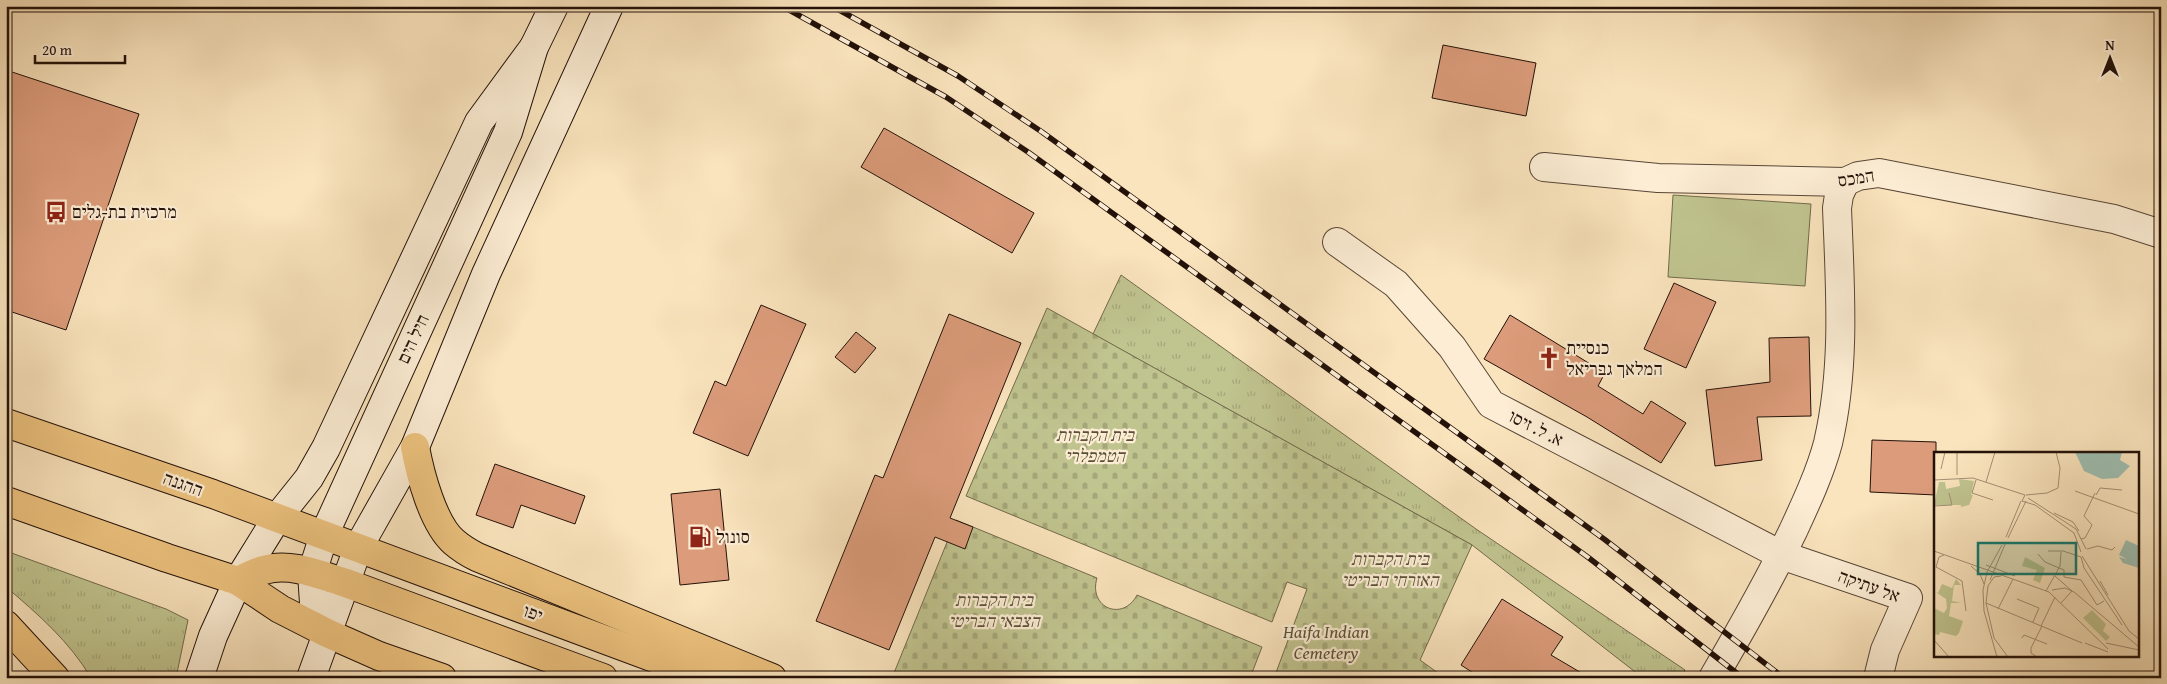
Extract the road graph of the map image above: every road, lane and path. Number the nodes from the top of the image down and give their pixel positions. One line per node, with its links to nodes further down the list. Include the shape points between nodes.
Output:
1 (554, 6): 3 (street, חיל הים)
2 (609, 6): 9 (street, via 486,274)
3 (534, 47): 11 (street, חיל הים, via 479,122 326,448 309,478); 12 (street, חיל הים, via 508,132)
4 (1544, 167): 5 (street, המכס, via 1658,178)
5 (1845, 182): 6 (street, המכס, via 1879,173 2114,219); 14 (street, via 1837,208 1841,330 1828,443 1810,496)
6 (2161, 234)
7 (1337, 242): 14 (street, א. ל. זיסו, via 1396,284 1452,347 1491,404)
8 (6, 423): 11 (highway, ההגנה)
9 (415, 447): 13 (street); 26 (highway, via 426,491 443,527 453,541 477,558)
10 (6, 501): 16 (highway)
11 (277, 518): 12 (highway, ההגנה); 16 (street, חיל הים)
12 (324, 535): 13 (highway, ההגנה); 15 (street, חיל הים)
13 (358, 548): 17 (street); 25 (highway, יפו)
14 (1781, 555): 27 (street); 28 (street, אל עתיקה, via 1908,598 1885,650)
15 (312, 572): 16 (highway, via 282,566); 17 (highway); 19 (street, חיל הים, via 314,603)
16 (238, 581): 19 (highway, via 280,609); 21 (street, חיל הים, via 213,636)
17 (346, 583): 19 (street); 24 (highway)
18 (6, 625): 20 (highway)
19 (327, 633): 22 (street); 23 (highway)
20 (55, 678)
21 (199, 678)
22 (311, 678)
23 (442, 678)
24 (603, 678)
25 (708, 678)
26 (772, 678)
27 (1713, 678)
28 (1878, 678)

